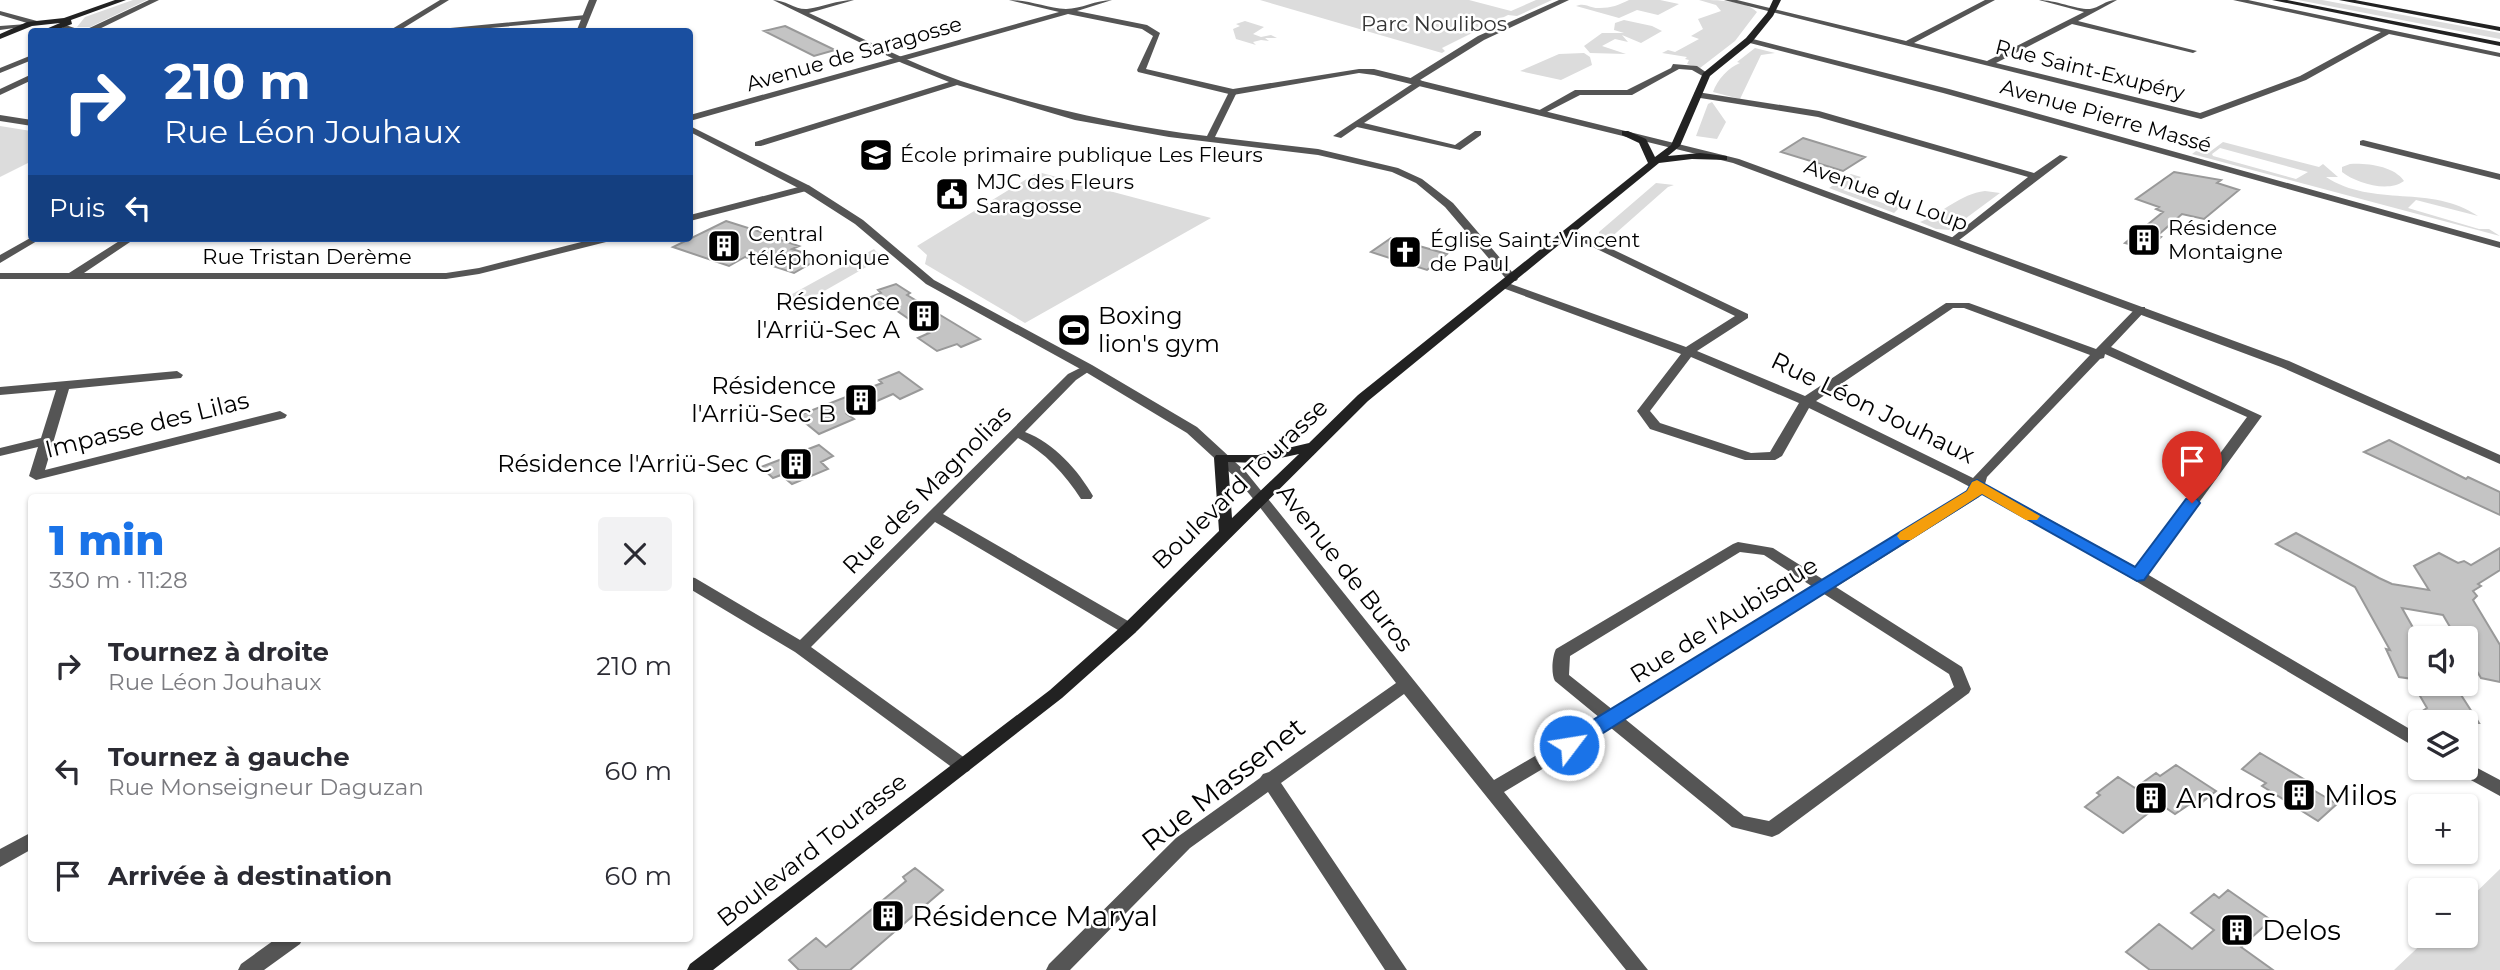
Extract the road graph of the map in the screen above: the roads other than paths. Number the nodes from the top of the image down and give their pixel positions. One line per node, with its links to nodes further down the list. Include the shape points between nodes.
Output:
1 (110, 0): 25 (main road)
2 (122, 0): 28 (main road)
3 (155, 0): 33 (street)
4 (445, 0): 34 (street)
5 (593, 0): 24 (street)
6 (777, 0): 21 (street)
7 (850, 0): 21 (street)
8 (1013, 0): 23 (street, Avenue du Loup)
9 (1108, 0): 23 (street, Avenue de Saragosse)
10 (1565, 0): 54 (street, via 1481,38)
11 (1728, 0): 19 (street, Rue Saint-Exupéry)
12 (1777, 0): 19 (main road, Boulevard Tourasse)
13 (1991, 0): 42 (street)
14 (2043, 0): 20 (street)
15 (2113, 0): 20 (street)
16 (2237, 0): 39 (street)
17 (2276, 0): 43 (main road)
18 (2343, 0): 37 (main road)
19 (1772, 11): 41 (main road, Boulevard Tourasse); 42 (street, Rue Saint-Exupéry)
20 (2091, 11): 26 (street)
21 (803, 12): 47 (street)
22 (0, 13): 27 (street)
23 (1069, 13): 47 (street, Avenue de Saragosse); 56 (street, Avenue du Loup, via 1144,27 1157,35 1141,69)
24 (586, 17): 35 (street); 36 (street)
25 (52, 20): 27 (main road); 28 (main road)
26 (2074, 22): 44 (street); 48 (street)
27 (34, 23): 30 (main road)
28 (64, 23): 31 (main road); 32 (street)
29 (0, 28): 38 (street)
30 (28, 28)
31 (52, 28)
32 (73, 28)
33 (95, 28)
34 (398, 28)
35 (459, 28)
36 (582, 28)
37 (2500, 29)
38 (26, 30): 40 (main road)
39 (2387, 32): 45 (street); 48 (street, Rue Saint-Exupéry, via 2303,78 2201,116)
40 (0, 39)
41 (1749, 40): 50 (main road, Boulevard Tourasse); 83 (street, Avenue Pierre Massé)
42 (1909, 43): 48 (street, Rue Saint-Exupéry)
43 (2500, 44)
44 (2193, 51)
45 (2500, 55)
46 (28, 59): 49 (street)
47 (901, 59): 53 (street); 59 (street, Avenue de Saragosse)
48 (1990, 63)
49 (0, 74): 51 (street)
50 (1706, 75): 57 (main road, Boulevard Tourasse); 58 (street, via 1676,66 1629,93 1578,92)
51 (28, 77)
52 (28, 78): 55 (street)
53 (957, 82): 67 (street, via 1075,117); 69 (street)
54 (1416, 82): 56 (street, Avenue du Loup, via 1359,71); 58 (street, Avenue du Loup); 62 (street)
55 (0, 92)
56 (1233, 92): 67 (street)
57 (1697, 95): 70 (main road, Boulevard Tourasse); 74 (street, via 1819,114)
58 (1540, 112): 65 (street, Avenue du Loup)
59 (693, 117)
60 (0, 118): 61 (street)
61 (28, 122)
62 (1356, 124): 64 (street, via 1458,148); 66 (street)
63 (693, 131): 76 (street, Avenue de Buros)
64 (1478, 132)
65 (1625, 133): 70 (street, Avenue du Loup); 73 (main road, via 1643,141)
66 (1338, 136)
67 (1210, 138): 87 (street, via 1318,152 1382,166 1419,181 1449,205)
68 (2363, 143): 75 (street)
69 (758, 144)
70 (1675, 146): 72 (street, Avenue du Loup); 73 (main road, Boulevard Tourasse)
71 (2063, 157): 74 (street)
72 (1724, 158): 73 (main road, via 1679,156); 79 (street, Avenue du Loup)
73 (1653, 164): 78 (main road, Boulevard Tourasse)
74 (2035, 176): 79 (street)
75 (2500, 177)
76 (806, 188): 77 (street); 91 (street, Avenue de Buros, via 859,222 930,282)
77 (693, 214)
78 (1570, 232): 87 (main road, Boulevard Tourasse); 89 (street, via 1744,316)
79 (1954, 241): 88 (street, Avenue du Loup)
80 (30, 242): 84 (street)
81 (125, 242): 86 (street)
82 (594, 242): 86 (street, Rue Tristan Derème, via 446,276)
83 (2500, 247)
84 (0, 260)
85 (0, 276): 86 (street, Rue Tristan Derème)
86 (71, 276)
87 (1508, 282): 89 (street, Rue Léon Jouhaux); 99 (main road, Boulevard Tourasse, via 1363,398)
88 (2141, 309): 90 (street, Rue de l'Aubisque); 102 (street, Avenue du Loup, via 2285,364)
89 (1690, 351): 95 (street, Rue Léon Jouhaux); 95 (street, via 1643,411 1655,426 1750,457 1775,456)
90 (2102, 352): 95 (street, via 1965,305 1950,305); 103 (street, Rue de l'Aubisque); 108 (street, via 2255,416)
91 (1088, 368): 97 (street, Rue des Magnolias, via 1072,377); 101 (street, Avenue de Buros, via 1192,430)
92 (177, 375): 93 (street, Impasse des Lilas)
93 (63, 386): 94 (street, Impasse des Lilas); 98 (street, Impasse des Lilas)
94 (0, 391)
95 (1807, 401): 103 (street, Rue Léon Jouhaux)
96 (279, 415): 98 (street, Impasse des Lilas, via 36,476)
97 (1017, 433): 104 (street, via 1030,437 1081,484); 106 (street, Rue des Magnolias)
98 (45, 441): 100 (street)
99 (1313, 447): 101 (main road, via 1258,459); 105 (main road, Boulevard Tourasse)
100 (0, 453)
101 (1221, 458): 105 (street, Avenue de Buros); 107 (main road)
102 (2500, 460)
103 (1977, 485): 108 (street, Rue Léon Jouhaux); 110 (street, Rue de l'Aubisque, via 1973,494)
104 (1086, 496)
105 (1260, 498): 107 (main road, Boulevard Tourasse); 113 (street, Avenue de Buros)
106 (935, 516): 111 (street); 112 (street, Rue des Magnolias)
107 (1226, 530): 111 (main road, Boulevard Tourasse)
108 (2137, 576): 115 (street, Rue Léon Jouhaux)
109 (693, 584): 112 (street)
110 (1823, 587): 114 (street, Rue de l'Aubisque); 114 (street, via 1768,551 1738,548 1562,653 1560,677); 114 (street, via 1956,671 1963,690 1772,829 1739,821)
111 (1129, 629): 116 (main road, Boulevard Tourasse, via 1056,694)
112 (801, 648): 116 (street)
113 (1406, 684): 118 (street, Rue Massenet); 120 (street, Avenue de Buros)
114 (1612, 719): 120 (street, Rue de l'Aubisque)
115 (2408, 736)
116 (963, 766): 125 (main road, Boulevard Tourasse)
117 (2478, 776): 119 (street)
118 (1269, 779): 126 (street, Rue Massenet, via 1183,843); 127 (street)
119 (2500, 789)
120 (1492, 790): 128 (street, Avenue de Buros)
121 (28, 842): 122 (street)
122 (0, 859)
123 (287, 942): 124 (street)
124 (248, 970)
125 (697, 970)
126 (1056, 970)
127 (1398, 970)
128 (1638, 970)

